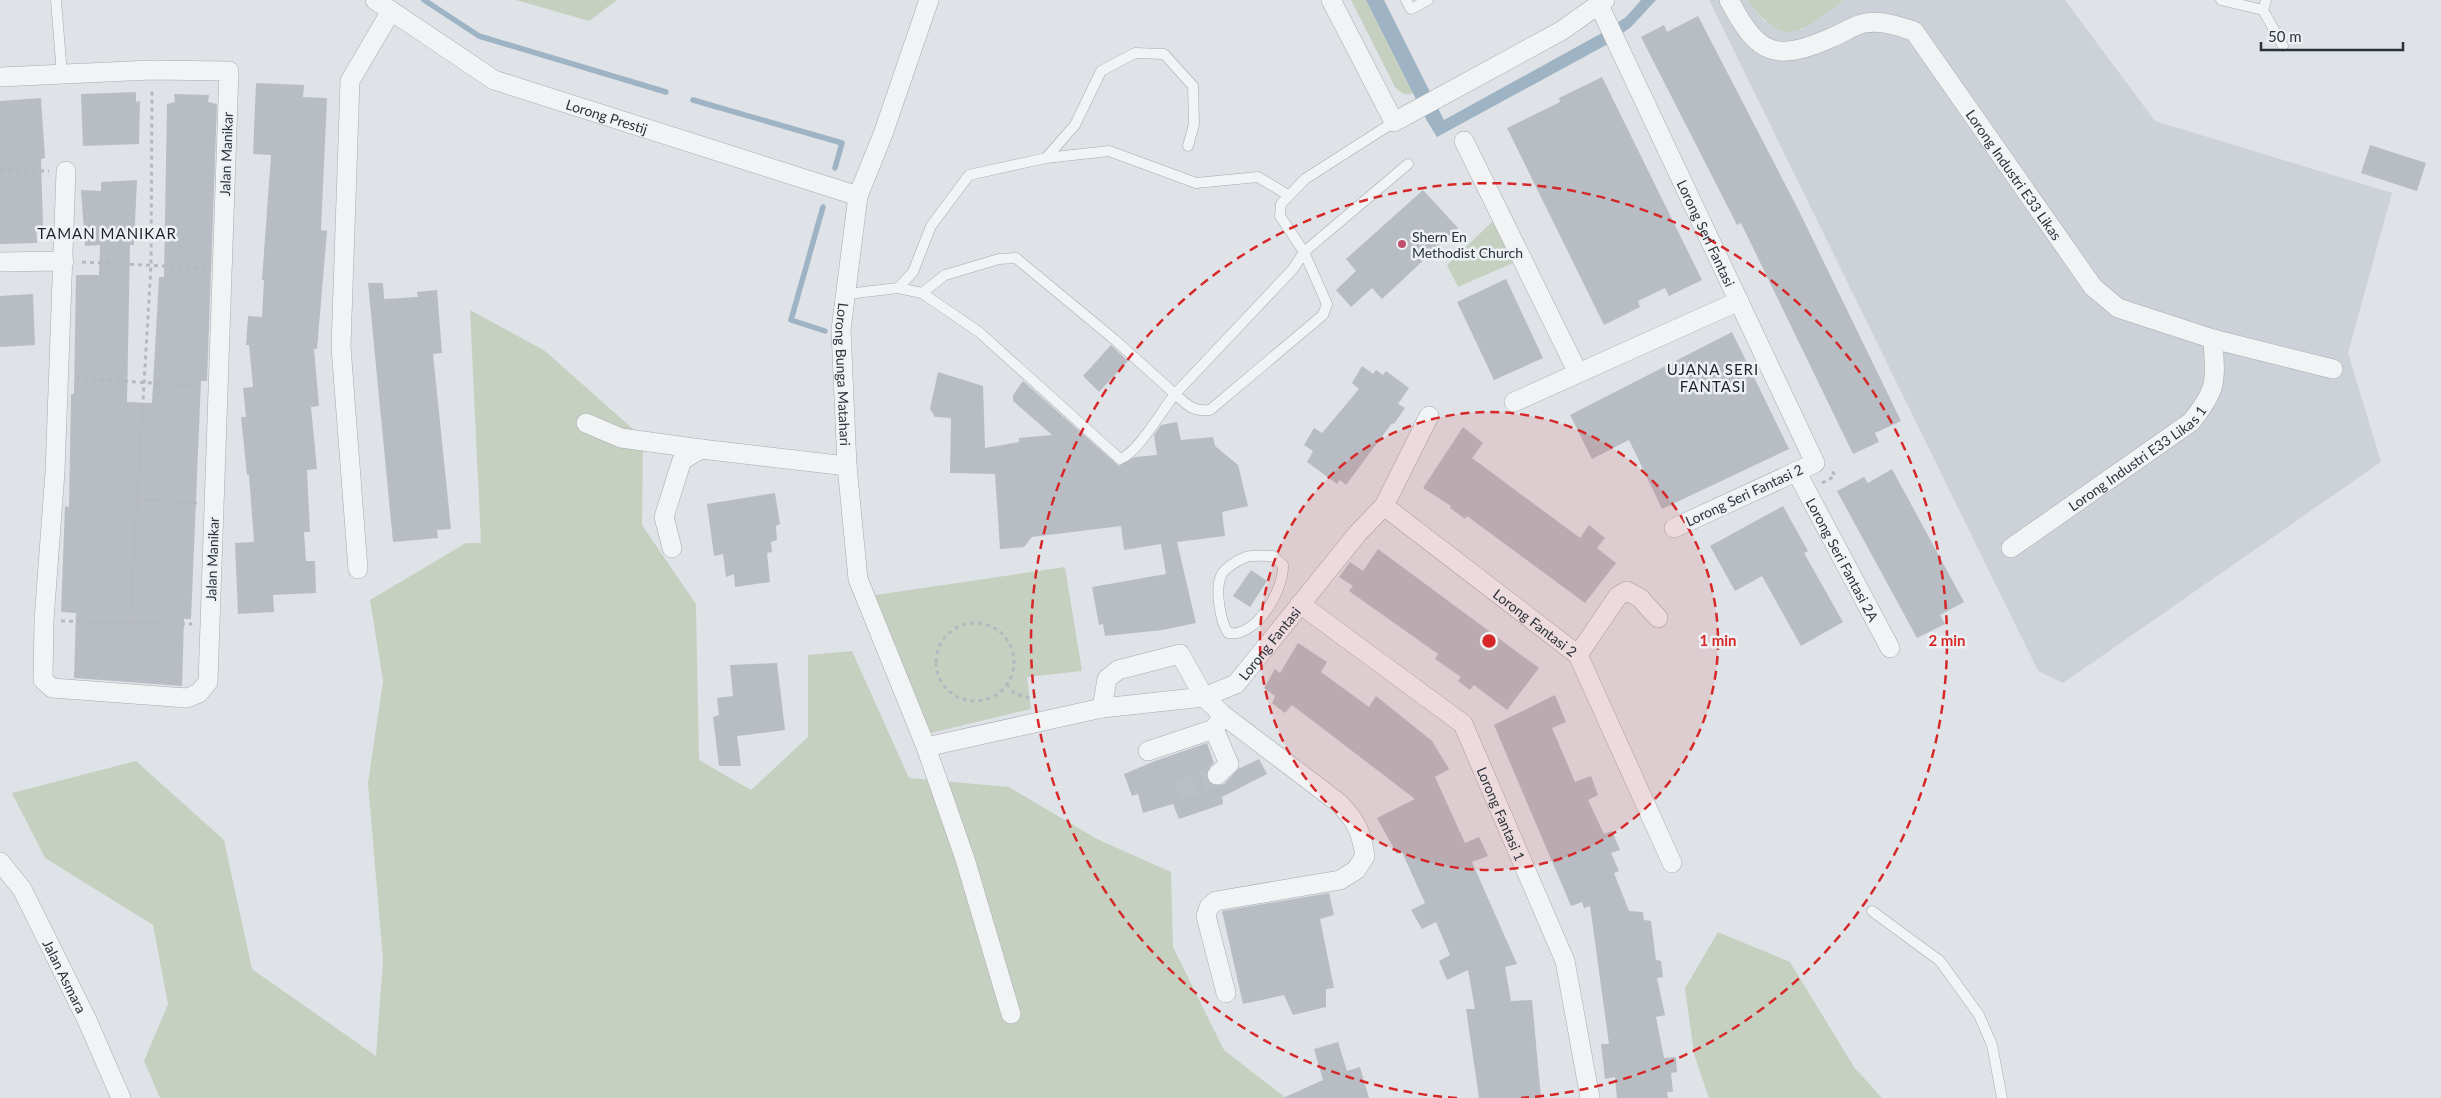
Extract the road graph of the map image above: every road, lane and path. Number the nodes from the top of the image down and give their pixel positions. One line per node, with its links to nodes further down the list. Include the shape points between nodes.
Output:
1 (56, 0): 14 (lane)
2 (375, 0): 11 (street, Lorong Prestij)
3 (929, 0): 24 (street, Lorong Bunga Matahari)
4 (1331, 0): 16 (street)
5 (1406, 0): 6 (lane, via 1411,9)
6 (1428, 0)
7 (1729, 0): 34 (street, Lorong Industri E33 Likas, via 1756,42 1768,49 1786,52 1806,49 1864,23 1888,22 1914,31 2093,287 2118,308)
8 (2221, 0): 10 (lane)
9 (1596, 4): 16 (street, via 1561,31); 33 (street, Lorong Seri Fantasi, via 1619,44)
10 (2265, 5): 12 (lane)
11 (392, 11): 24 (street, Lorong Prestij, via 494,80); 54 (street, via 350,81 340,347)
12 (2283, 46)
13 (152, 70): 14 (street, Jalan Manikar); 28 (path); 29 (street, Jalan Manikar, via 229,71)
14 (62, 75): 15 (street, Jalan Manikar)
15 (0, 77)
16 (1394, 122): 23 (lane, via 1305,179)
17 (1464, 141): 36 (street)
18 (1188, 146): 19 (lane, via 1194,124 1193,86 1164,54 1135,54 1101,70 1074,125)
19 (1046, 158): 23 (lane, via 1109,150 1196,183 1258,177); 30 (lane, via 969,175 931,226 913,272)
20 (1408, 164): 25 (lane)
21 (0, 170): 22 (path)
22 (66, 171): 26 (street, Jalan Manikar)
23 (1288, 194): 25 (lane, via 1281,204 1280,216)
24 (858, 196): 31 (street, Lorong Bunga Matahari)
25 (1304, 252): 40 (lane, via 1293,269); 40 (lane, via 1327,304 1323,315 1210,410 1189,408)
26 (64, 261): 27 (street); 28 (path); 37 (street, Jalan Manikar)
27 (0, 262)
28 (151, 265): 29 (path); 38 (path)
29 (221, 269): 39 (street, Jalan Manikar)
30 (898, 288): 31 (lane); 32 (lane)
31 (847, 294): 46 (street, Lorong Bunga Matahari, via 841,330)
32 (922, 294): 40 (lane, via 945,275 1016,258); 40 (lane, via 979,332 1120,459 1128,456)
33 (1739, 301): 36 (street); 45 (street, Lorong Seri Fantasi)
34 (2213, 339): 35 (street, Lorong Industri E33 Likas); 53 (street, Lorong Industri E33 Likas 1, via 2215,384 2206,403 2191,422)
35 (2333, 369)
36 (1578, 373): 41 (street)
37 (59, 377): 38 (path); 57 (street, Jalan Manikar)
38 (144, 382): 39 (path); 48 (path)
39 (217, 387): 49 (street, Jalan Manikar)
40 (1175, 394)
41 (1514, 402)
42 (1429, 416): 50 (street, Lorong Fantasi)
43 (586, 423): 44 (street, via 621,438)
44 (701, 450): 46 (street); 52 (street, via 682,460 664,517)
45 (1815, 463): 47 (street, Lorong Seri Fantasi 2)
46 (847, 466): 68 (street, Lorong Bunga Matahari, via 858,579)
47 (1796, 471): 51 (street, Lorong Seri Fantasi 2); 61 (street, Lorong Seri Fantasi 2A)
48 (137, 499): 49 (path); 58 (path)
49 (214, 504): 59 (street, Jalan Manikar)
50 (1384, 506): 55 (street, Lorong Fantasi); 62 (street, Lorong Fantasi 2)
51 (1674, 528)
52 (672, 548)
53 (2012, 548)
54 (358, 569)
55 (1300, 604): 60 (street, Lorong Fantasi); 77 (street, Lorong Fantasi 1, via 1463,724 1565,961)
56 (1658, 618): 62 (street, via 1640,598 1627,591 1618,596)
57 (44, 620): 58 (path); 59 (street, Jalan Manikar, via 41,670 43,680 52,688 187,698 199,693 208,682)
58 (130, 624): 59 (path)
59 (210, 624)
60 (1267, 627): 60 (lane, via 1234,634 1228,632 1222,622 1221,576 1246,557 1273,556 1283,565 1283,576 1266,612); 64 (street, Lorong Fantasi, via 1236,684)
61 (1890, 648)
62 (1578, 655): 72 (street, Lorong Fantasi 2)
63 (1007, 684): 63 (path, via 993,696 976,701 952,694 938,675 937,650 943,639 965,624 991,626 1006,640 1014,659 1013,672); 65 (path, via 1014,694)
64 (1204, 697): 66 (street, Lorong Fantasi); 66 (street, via 1180,654 1118,670 1107,679); 67 (street)
65 (1029, 698)
66 (1102, 708): 68 (street, Lorong Fantasi)
67 (1218, 722): 69 (street); 70 (street, via 1229,764); 74 (street, via 1339,803 1361,832 1365,856 1356,870 1340,880 1216,900 1206,916)
68 (926, 747): 75 (street, Lorong Bunga Matahari, via 965,859)
69 (1148, 751)
70 (1217, 775)
71 (0, 862): 76 (street, Jalan Asmara, via 22,889)
72 (1672, 863)
73 (1872, 911): 78 (lane, via 1940,961 1979,1015 1992,1045)
74 (1226, 993)
75 (1011, 1014)
76 (121, 1098)
77 (1590, 1098)
78 (2002, 1098)

